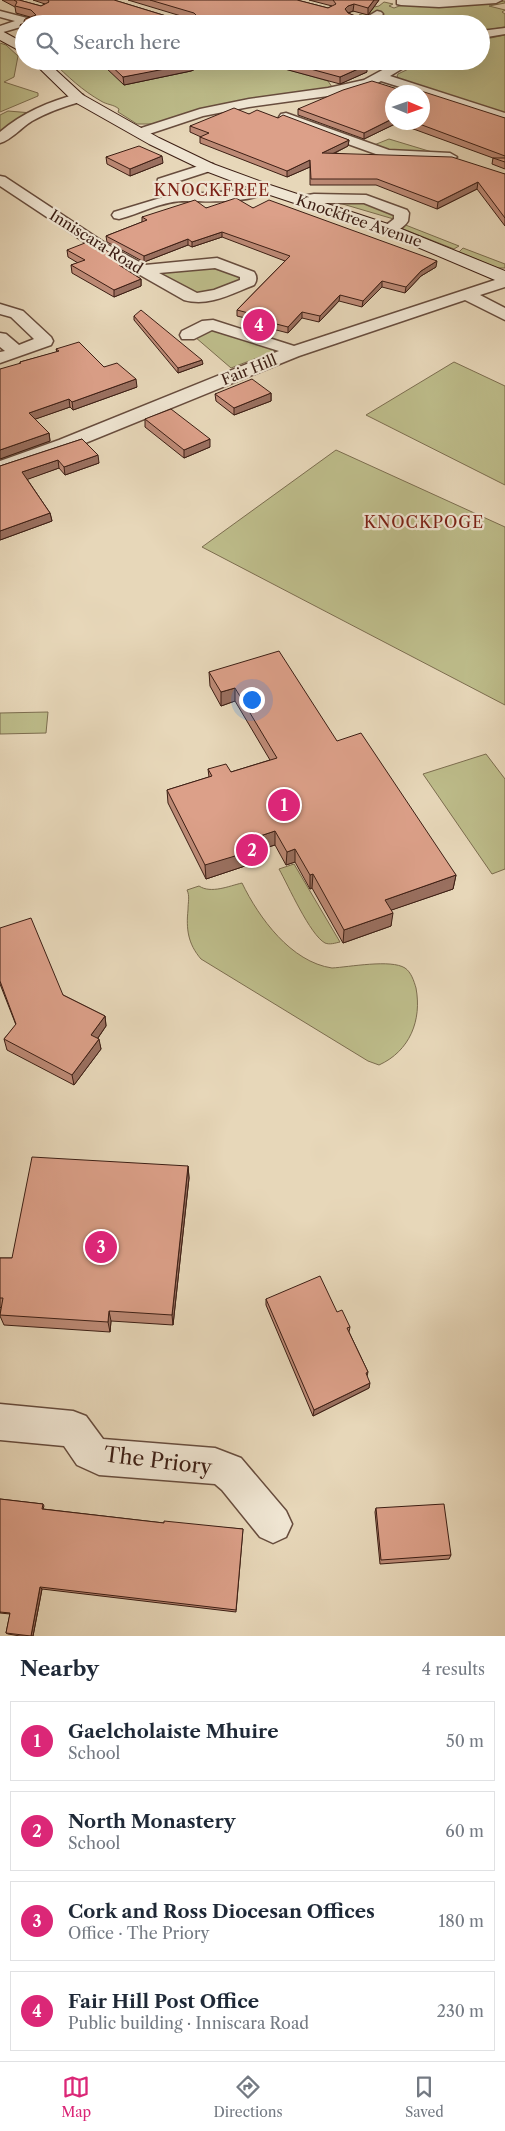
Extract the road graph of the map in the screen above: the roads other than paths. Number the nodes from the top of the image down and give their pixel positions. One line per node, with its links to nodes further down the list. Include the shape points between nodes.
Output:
1 (401, 2): 2 (street)
2 (500, 4)
3 (0, 14): 4 (street)
4 (15, 18)
5 (15, 25): 6 (street)
6 (0, 30)
7 (505, 31): 9 (street)
8 (0, 34): 10 (street)
9 (490, 34)
10 (15, 43)
11 (48, 70): 14 (street, Knockfree Avenue)
12 (387, 70): 13 (street)
13 (382, 72): 15 (street, via 368,83); 16 (street)
14 (78, 98): 17 (street, Knockfree Avenue); 19 (street, via 52,106 11,128)
15 (249, 103): 17 (street, via 200,113); 21 (street)
16 (505, 117)
17 (140, 133): 22 (street, Knockfree Avenue)
18 (387, 137): 21 (street)
19 (0, 139)
20 (403, 140): 21 (street, via 454,158 388,154)
21 (365, 146)
22 (208, 167): 24 (street, Knockfree Avenue); 25 (street, via 163,182 163,189)
23 (0, 180): 27 (street, Inniscara Road)
24 (264, 188): 25 (street, via 228,197); 28 (street, Knockfree Avenue, via 388,229)
25 (181, 197): 26 (street)
26 (119, 215)
27 (142, 270): 27 (street, Inniscara Road, via 218,262 248,275 248,282 196,299)
28 (503, 280): 29 (street, Fair Hill)
29 (466, 295): 31 (street); 35 (street, Fair Hill)
30 (0, 309): 34 (street, via 17,314 45,341)
31 (505, 315)
32 (188, 335): 35 (street, via 213,325)
33 (0, 338): 34 (street)
34 (17, 352): 36 (street)
35 (293, 352): 37 (street, Fair Hill, via 66,444)
36 (0, 358)
37 (0, 467)
38 (0, 1422): 39 (street, The Priory, via 73,1429 90,1452 100,1457 215,1466 228,1470)
39 (273, 1524)

